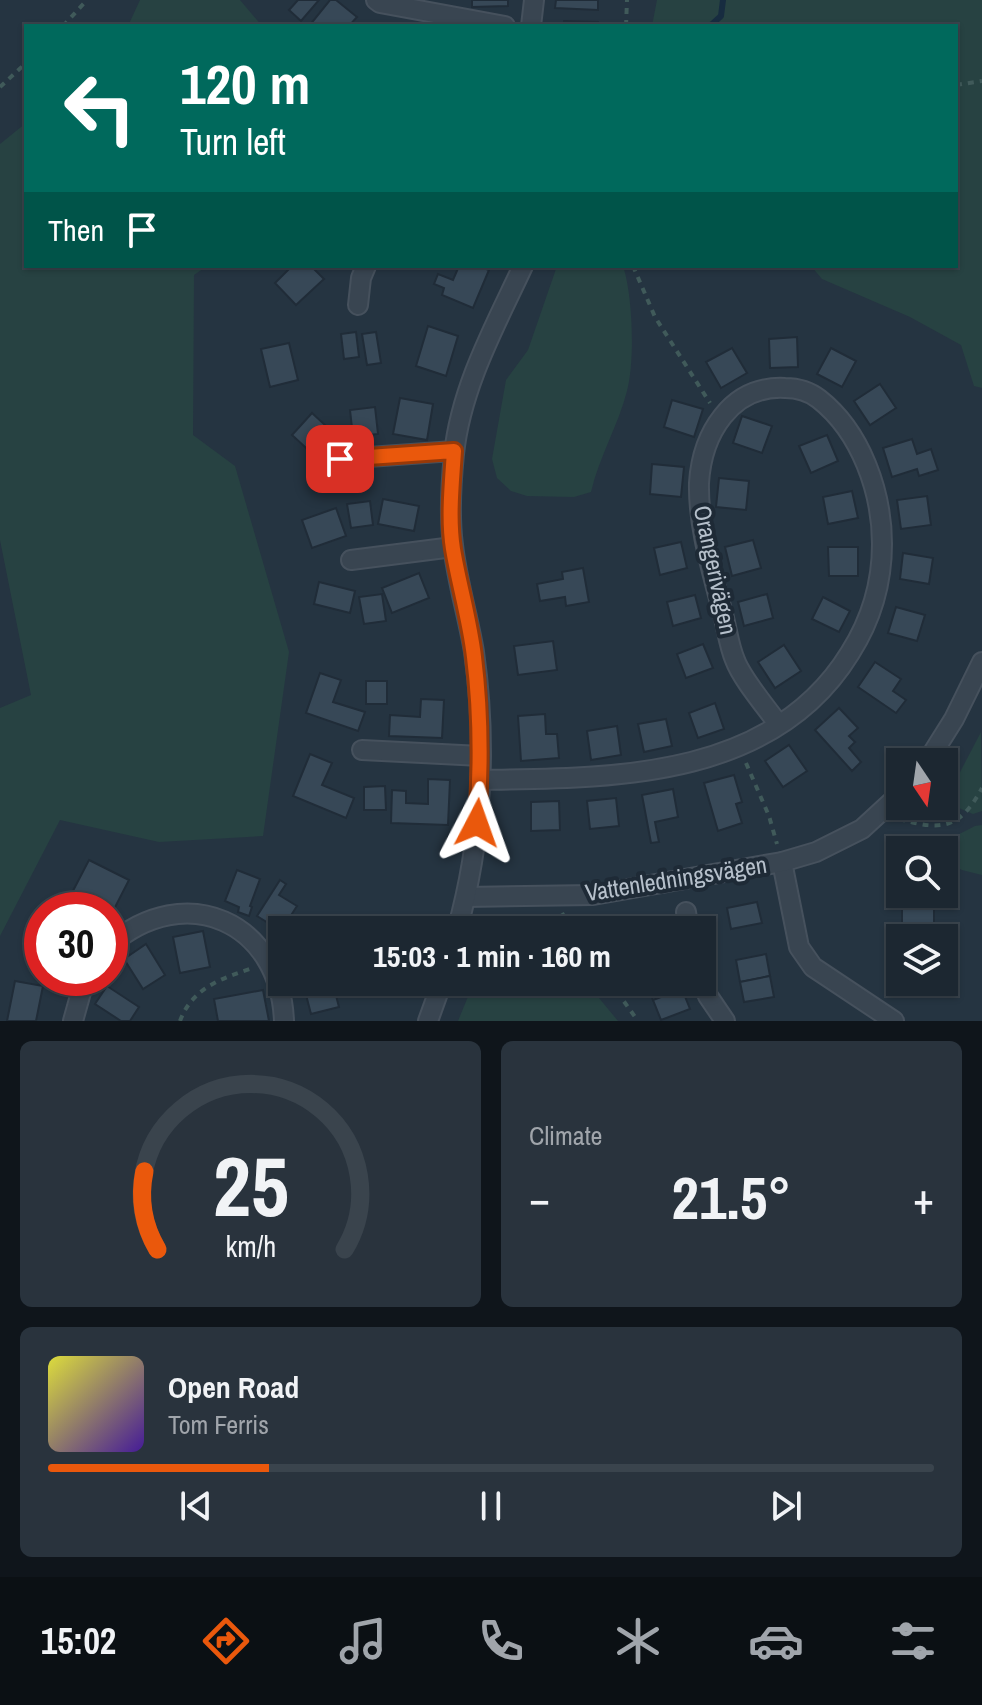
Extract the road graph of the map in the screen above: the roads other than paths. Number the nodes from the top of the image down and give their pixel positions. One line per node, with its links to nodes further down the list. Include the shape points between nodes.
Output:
1 (376, 0): 3 (street)
2 (534, 0): 4 (street)
3 (494, 24)
4 (531, 24)
5 (365, 268): 7 (street)
6 (522, 268): 8 (street, via 481,355)
7 (358, 305)
8 (454, 451): 9 (street); 10 (street)
9 (340, 459)
10 (453, 547): 11 (street); 16 (street, via 474,653)
11 (351, 560)
12 (982, 662): 14 (street)
13 (779, 725): 13 (street, Orangerivägen, via 813,700 859,638 873,605 882,532 867,467 851,434 816,397 796,388 773,387 748,394 726,410 711,432 698,508 735,662); 17 (street, Orangerivägen, via 703,760 589,777)
14 (936, 748)
15 (362, 750): 16 (street)
16 (481, 756): 17 (street)
17 (480, 780): 20 (street)
18 (886, 808): 19 (street, Vattenledningsvägen, via 839,842)
19 (782, 862): 20 (street, Vattenledningsvägen, via 593,895); 30 (street, via 799,947 813,967)
20 (466, 897): 21 (street)
21 (461, 916)
22 (128, 930): 27 (street, via 153,917 188,914 224,921 253,938 270,963 283,999)
23 (80, 996): 26 (street)
24 (437, 996): 28 (street)
25 (708, 996): 29 (street)
26 (73, 1021)
27 (284, 1021)
28 (428, 1021)
29 (725, 1021)
30 (894, 1021)

